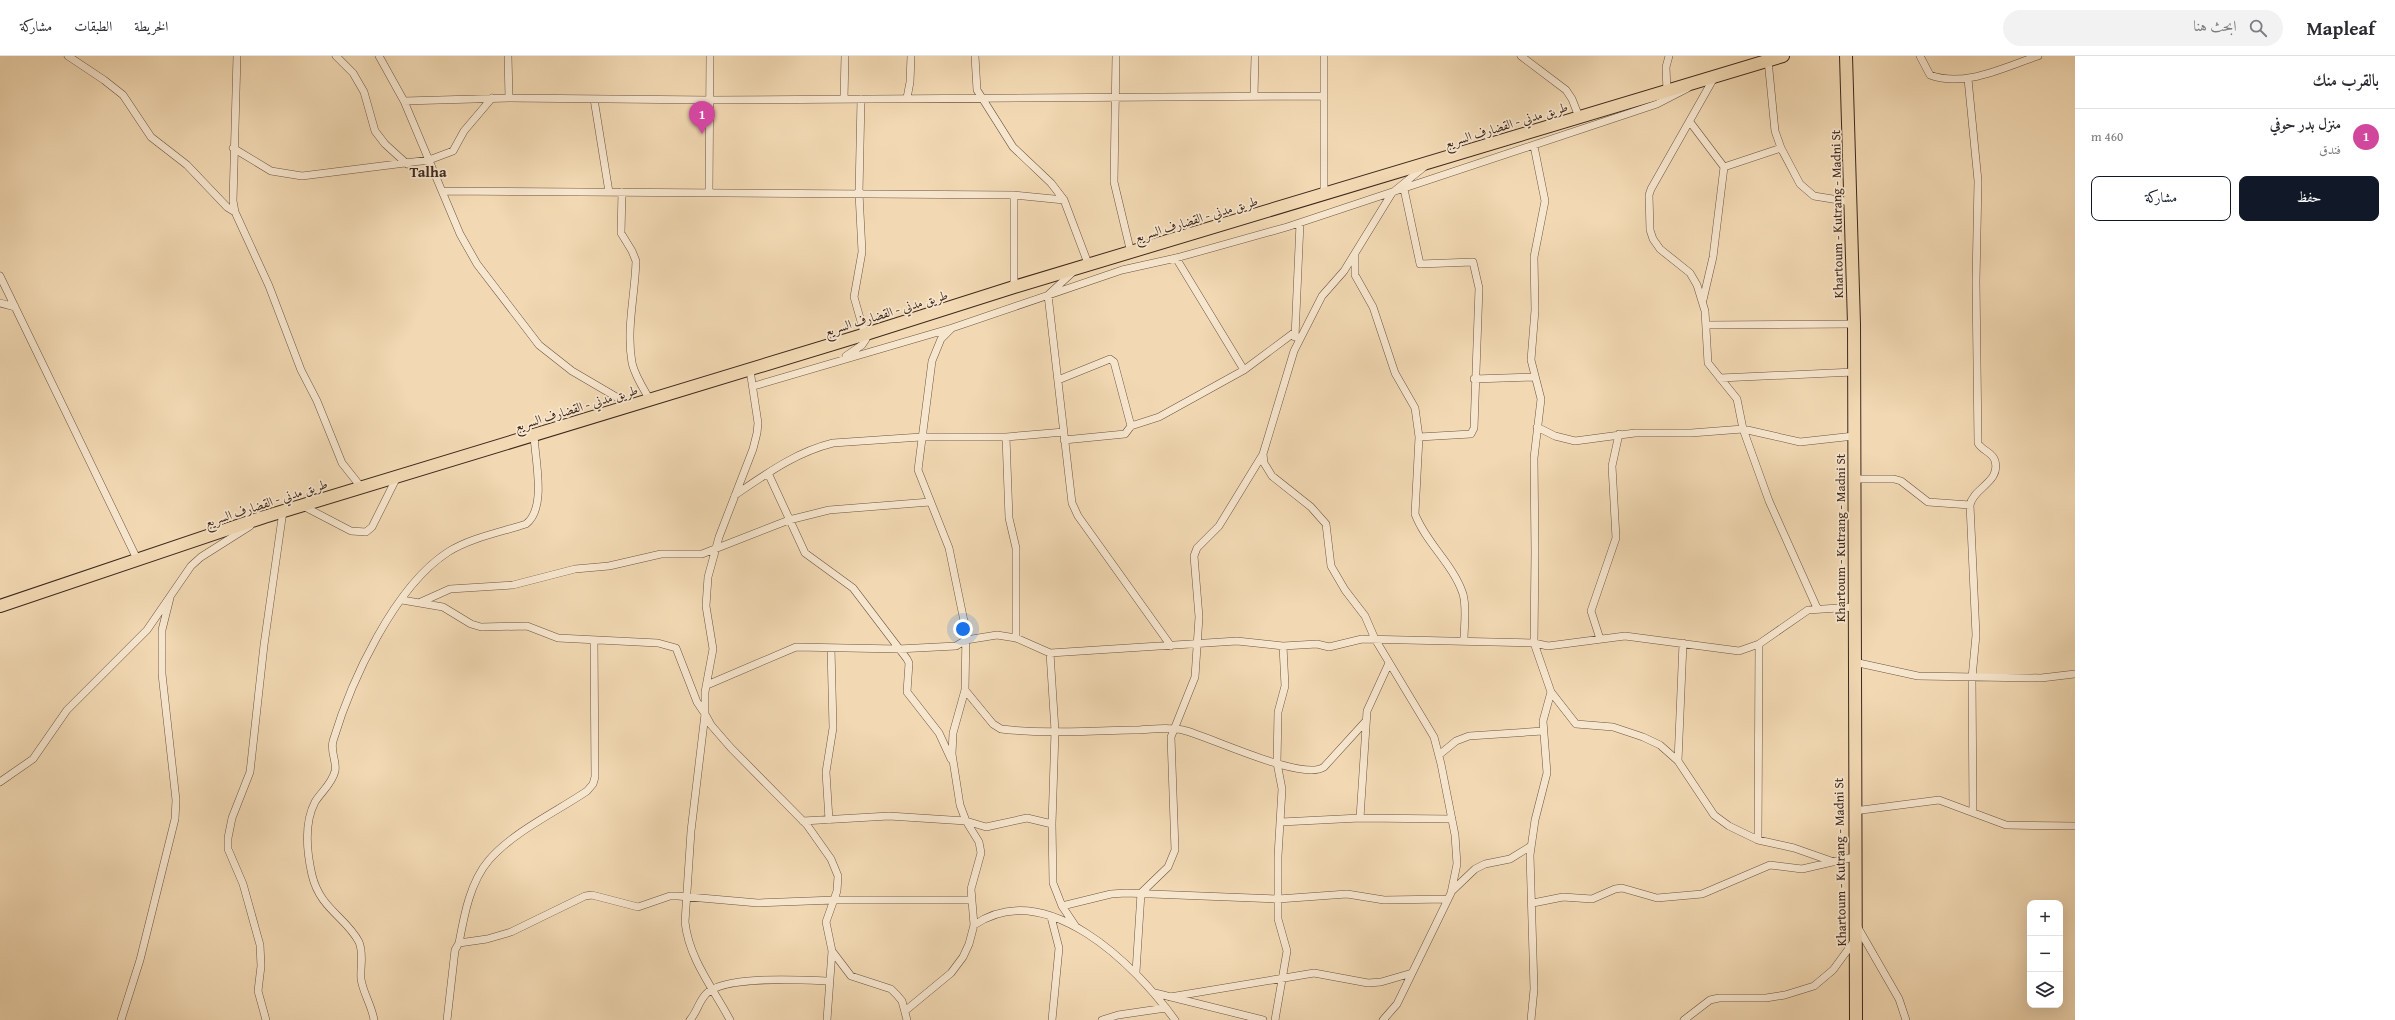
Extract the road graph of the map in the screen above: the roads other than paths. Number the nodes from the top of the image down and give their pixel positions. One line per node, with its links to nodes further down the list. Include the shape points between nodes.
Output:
1 (68, 56): 56 (street, via 123,95 151,137 187,165 227,207)
2 (237, 56): 39 (street)
3 (379, 56): 35 (street)
4 (508, 56): 28 (street)
5 (710, 56): 34 (street)
6 (845, 56): 32 (street)
7 (911, 56): 29 (street)
8 (975, 56): 30 (street, via 975,86)
9 (1116, 56): 26 (street)
10 (1255, 56): 24 (street)
11 (1324, 56): 25 (street)
12 (1521, 56): 36 (street, via 1566,90)
13 (1669, 56): 23 (street, via 1666,67)
14 (1783, 56): 19 (highway, طريق مدني - القضارف السريع)
15 (1846, 56): 55 (highway, Khartoum - Kutrang - Madni St)
16 (1920, 56): 21 (street, via 1930,75 1941,79)
17 (2038, 56): 21 (street)
18 (336, 57): 43 (street, via 353,73 364,92 375,131)
19 (1768, 60): 20 (highway, طريق مدني - القضارف السريع); 40 (street, via 1775,131)
20 (1715, 76): 22 (highway, طريق مدني - القضارف السريع); 37 (street)
21 (1968, 79): 105 (street, via 1978,181 1978,443 1996,462 1992,477 1973,495)
22 (1701, 80): 23 (highway, طريق مدني - القضارف السريع); 38 (street, via 1657,104)
23 (1667, 90): 36 (highway, طريق مدني - القضارف السريع)
24 (1254, 96): 25 (street); 26 (street)
25 (1323, 96): 52 (street)
26 (1116, 97): 30 (street); 59 (street, via 1114,182)
27 (492, 98): 28 (street); 35 (street); 41 (street, via 464,131 453,151)
28 (509, 98): 31 (street)
29 (907, 98): 30 (street); 33 (street)
30 (981, 98): 54 (street, via 1012,148 1051,183)
31 (594, 99): 34 (street); 47 (street)
32 (844, 99): 33 (street); 34 (street)
33 (861, 99): 51 (street)
34 (710, 100): 49 (street)
35 (404, 101): 41 (street)
36 (1579, 118): 42 (highway, طريق مدني - القضارف السريع)
37 (1690, 122): 44 (street); 66 (street, via 1651,189 1650,230 1660,248 1690,273)
38 (1534, 146): 45 (street); 79 (street, via 1545,201 1534,257 1535,310 1531,360)
39 (234, 148): 43 (street, via 272,171 302,176); 56 (street)
40 (1781, 148): 44 (street); 55 (street, via 1800,184 1807,191 1814,196)
41 (429, 160): 43 (street); 46 (street)
42 (1428, 163): 50 (street); 52 (highway, طريق مدني - القضارف السريع)
43 (407, 164)
44 (1724, 167): 66 (street, via 1713,257)
45 (1404, 189): 50 (street); 81 (street, via 1420,264 1468,261 1473,262 1476,267 1479,288)
46 (442, 192): 47 (street); 85 (street, via 460,234 477,264 539,345 572,371)
47 (609, 192): 48 (street)
48 (622, 192): 49 (street); 84 (street, via 621,233 636,261 631,336 632,363)
49 (710, 192): 51 (street)
50 (1392, 193): 57 (street); 58 (street)
51 (859, 194): 53 (street); 73 (street, via 862,252 854,297)
52 (1324, 194): 59 (highway, طريق مدني - القضارف السريع)
53 (1014, 195): 54 (street); 64 (street)
54 (1064, 200): 61 (street)
55 (1851, 202): 69 (highway, Khartoum - Kutrang - Madni St)
56 (235, 212): 101 (street, via 342,463)
57 (1300, 223): 60 (street); 72 (street)
58 (1356, 252): 74 (street, via 1344,271 1322,296); 95 (street, via 1355,275 1373,307 1395,373 1415,408)
59 (1131, 253): 61 (highway, طريق مدني - القضارف السريع)
60 (1176, 258): 65 (street, via 1122,270); 77 (street)
61 (1089, 266): 62 (highway, طريق مدني - القضارف السريع)
62 (1076, 270): 64 (highway, طريق مدني - القضارف السريع); 65 (street)
63 (0, 276): 68 (street)
64 (1014, 287): 73 (highway, طريق مدني - القضارف السريع)
65 (1048, 295): 71 (street); 82 (street)
66 (1702, 300): 70 (street)
67 (0, 303): 68 (street)
68 (15, 307): 110 (street)
69 (1854, 324): 70 (street); 78 (highway, Khartoum - Kutrang - Madni St)
70 (1707, 325): 80 (street, via 1708,364)
71 (952, 328): 75 (street); 92 (street, via 941,339 932,361)
72 (1295, 332): 74 (street); 77 (street)
73 (866, 334): 75 (street, via 862,345); 76 (highway, طريق مدني - القضارف السريع)
74 (1294, 351): 97 (street)
75 (842, 359): 83 (street)
76 (750, 370): 83 (street); 84 (highway, طريق مدني - القضارف السريع)
77 (1244, 370): 86 (street, via 1159,418)
78 (1854, 372): 80 (street); 93 (highway, Khartoum - Kutrang - Madni St)
79 (1534, 377): 81 (street); 87 (street, via 1541,399)
80 (1720, 378): 88 (street, via 1736,399)
81 (1474, 379): 95 (street, via 1474,428 1471,434)
82 (1058, 380): 86 (street, via 1110,359 1114,362); 89 (street)
83 (754, 386): 102 (street, via 757,433)
84 (650, 400): 85 (highway, طريق مدني - القضارف السريع)
85 (630, 405): 91 (highway, طريق مدني - القضارف السريع)
86 (1131, 426): 96 (street, via 1125,434 1115,437)
87 (1537, 427): 90 (street, via 1555,436 1575,440); 123 (street, via 1534,458)
88 (1743, 429): 90 (street); 93 (street, via 1800,442); 116 (street, via 1769,501)
89 (1064, 432): 94 (street); 96 (street)
90 (1619, 434): 119 (street, via 1612,466 1616,538 1591,610)
91 (534, 436): 99 (highway, طريق مدني - القضارف السريع); 112 (street, via 538,500 533,519 526,524 456,547 409,589)
92 (922, 436): 94 (street); 98 (street, via 818,446 789,459); 103 (street, via 918,470)
93 (1854, 436): 100 (highway, Khartoum - Kutrang - Madni St)
94 (1006, 437): 117 (street, via 1009,518 1016,548)
95 (1419, 438): 122 (street, via 1415,514 1463,594)
96 (1064, 440): 127 (street, via 1071,498 1078,516)
97 (1263, 454): 118 (street, via 1264,463 1272,476 1321,516 1326,524 1331,566 1365,616); 125 (street, via 1219,526 1197,548 1194,556 1199,602)
98 (768, 473): 102 (street); 108 (street)
99 (397, 477): 101 (highway, طريق مدني - القضارف السريع); 104 (street, via 372,527 366,532 351,531)
100 (1854, 479): 105 (street, via 1894,479 1901,481 1928,502); 115 (highway, Khartoum - Kutrang - Madni St)
101 (361, 487): 104 (highway, طريق مدني - القضارف السريع)
102 (735, 495): 109 (street)
103 (930, 502): 108 (street, via 841,508); 121 (street, via 949,548)
104 (301, 505): 106 (highway, طريق مدني - القضارف السريع)
105 (1970, 505): 135 (street, via 1976,635)
106 (283, 511): 107 (highway, طريق مدني - القضارف السريع); 188 (street, via 264,645 250,772 232,818 228,838 228,849 244,884 260,945 258,991)
107 (264, 517): 110 (highway, طريق مدني - القضارف السريع); 111 (street, via 201,556 191,566)
108 (789, 520): 109 (street); 130 (street, via 805,553 853,588)
109 (715, 549): 113 (street, via 692,555 661,554 616,565 575,569 513,585 450,589); 136 (street, via 706,591 713,648)
110 (138, 561): 114 (highway, طريق مدني - القضارف السريع)
111 (170, 598): 148 (street, via 144,634 67,710 33,758); 187 (street, via 162,630 162,674 176,800 175,820 144,946)
112 (402, 600): 113 (street); 189 (street, via 381,630 350,692 333,743 335,772 315,802 308,832 309,854 316,886 326,906 360,944 361,978)
113 (420, 602): 120 (street, via 443,607 471,624 481,627 527,626 558,638)
114 (0, 606)
115 (1854, 607): 116 (street); 132 (highway, Khartoum - Kutrang - Madni St)
116 (1817, 608): 126 (street, via 1801,614)
117 (1016, 638): 121 (street, via 997,635); 131 (street)
118 (1375, 639): 122 (street); 128 (street, via 1362,639 1329,647 1306,643); 133 (street)
119 (1600, 639): 123 (street, via 1548,646); 124 (street, via 1625,636)
120 (594, 640): 139 (street, via 658,643 676,648 697,702); 176 (street, via 593,784 580,796 506,842 488,861 466,910)
121 (966, 640): 130 (street, via 956,646); 137 (street)
122 (1464, 640): 123 (street)
123 (1534, 643): 138 (street)
124 (1683, 643): 126 (street, via 1738,651); 145 (street)
125 (1199, 644): 127 (street); 128 (street, via 1237,641); 141 (street, via 1192,689)
126 (1759, 644): 159 (street)
127 (1170, 646): 131 (street)
128 (1283, 646): 147 (street, via 1285,686 1278,712)
129 (831, 648): 130 (street); 136 (street, via 788,648 761,663); 153 (street, via 832,728 826,772)
130 (898, 649): 146 (street, via 908,663 906,692 939,732)
131 (1050, 653): 142 (street)
132 (1854, 662): 135 (street, via 1918,676); 149 (highway, Khartoum - Kutrang - Madni St)
133 (1389, 663): 140 (street, via 1370,703); 144 (street, via 1434,737)
134 (2075, 674): 135 (street, via 2041,678)
135 (1972, 678): 150 (street)
136 (707, 685): 139 (street)
137 (965, 690): 142 (street, via 993,724 1001,729); 146 (street, via 952,738)
138 (1551, 692): 143 (street, via 1543,721); 145 (street, via 1576,724 1613,727 1643,737 1660,745)
139 (705, 714): 154 (street, via 710,725 731,748); 165 (street)
140 (1365, 722): 147 (street, via 1318,771); 151 (street)
141 (1172, 729): 142 (street); 147 (street, via 1190,732); 163 (street, via 1170,744 1174,850 1168,866)
142 (1055, 731): 157 (street)
143 (1543, 731): 144 (street, via 1469,736 1456,741); 160 (street, via 1547,773)
144 (1439, 755): 152 (street)
145 (1678, 761): 159 (street, via 1714,815 1729,826)
146 (953, 762): 155 (street, via 960,805)
147 (1277, 764): 156 (street, via 1282,789)
148 (0, 782)
149 (1854, 811): 150 (street, via 1939,800); 161 (highway, Khartoum - Kutrang - Madni St)
150 (1973, 812): 158 (street, via 2006,825)
151 (1360, 818): 152 (street); 156 (street)
152 (1452, 818): 164 (street, via 1458,854)
153 (829, 820): 154 (street); 155 (street, via 889,816)
154 (803, 821): 166 (street, via 831,859 838,876)
155 (966, 821): 157 (street, via 986,827 1027,818); 167 (street, via 979,842 981,853 971,889)
156 (1281, 822): 168 (street)
157 (1052, 824): 170 (street, via 1053,883)
158 (2075, 826)
159 (1758, 840): 162 (street, via 1794,848)
160 (1531, 846): 164 (street, via 1510,859 1485,864 1475,869); 169 (street)
161 (1854, 857): 162 (street); 172 (highway, Khartoum - Kutrang - Madni St)
162 (1834, 862): 169 (street, via 1802,869 1770,865 1702,894 1657,898 1622,888 1592,899 1563,897)
163 (1141, 893): 168 (street); 170 (street, via 1111,894); 178 (street)
164 (1449, 896): 168 (street, via 1384,900 1347,894); 179 (street)
165 (686, 897): 166 (street, via 758,903); 176 (street, via 670,896 638,907 592,895 585,896 511,932); 182 (street, via 686,937 696,962)
166 (835, 900): 167 (street); 177 (street, via 826,922)
167 (972, 900): 173 (street)
168 (1278, 900): 180 (street, via 1279,926 1287,951)
169 (1533, 903): 201 (street, via 1534,989)
170 (1062, 906): 174 (street)
171 (1051, 918): 173 (street, via 1028,912 1008,912 992,915); 174 (street); 195 (street, via 1059,955)
172 (1854, 921): 175 (highway, Khartoum - Kutrang - Madni St); 204 (street, via 1899,999)
173 (974, 925): 186 (street, via 969,944 955,967)
174 (1076, 927): 178 (street, via 1114,952)
175 (1855, 939): 202 (street, via 1833,970 1814,986 1766,998 1710,1000); 203 (highway, Khartoum - Kutrang - Madni St)
176 (459, 943): 190 (street, via 455,950)
177 (832, 951): 181 (street); 186 (street, via 852,976 891,989 902,1001)
178 (1136, 972): 183 (street)
179 (1412, 973): 180 (street, via 1368,983 1314,973); 200 (street, via 1397,1004)
180 (1283, 978): 184 (street); 199 (street)
181 (828, 981): 182 (street, via 754,980); 193 (street)
182 (712, 989): 191 (street, via 705,994 696,1014); 192 (street)
183 (1155, 993): 184 (street); 185 (street)
184 (1170, 997): 198 (street)
185 (1166, 1008): 196 (street); 197 (street)
186 (905, 1011): 194 (street)
187 (121, 1020)
188 (266, 1020)
189 (374, 1020)
190 (447, 1020)
191 (690, 1020)
192 (730, 1020)
193 (827, 1020)
194 (907, 1020)
195 (1052, 1020)
196 (1102, 1020)
197 (1175, 1020)
198 (1263, 1020)
199 (1275, 1020)
200 (1383, 1020)
201 (1531, 1020)
202 (1684, 1020)
203 (1856, 1020)
204 (1906, 1020)

